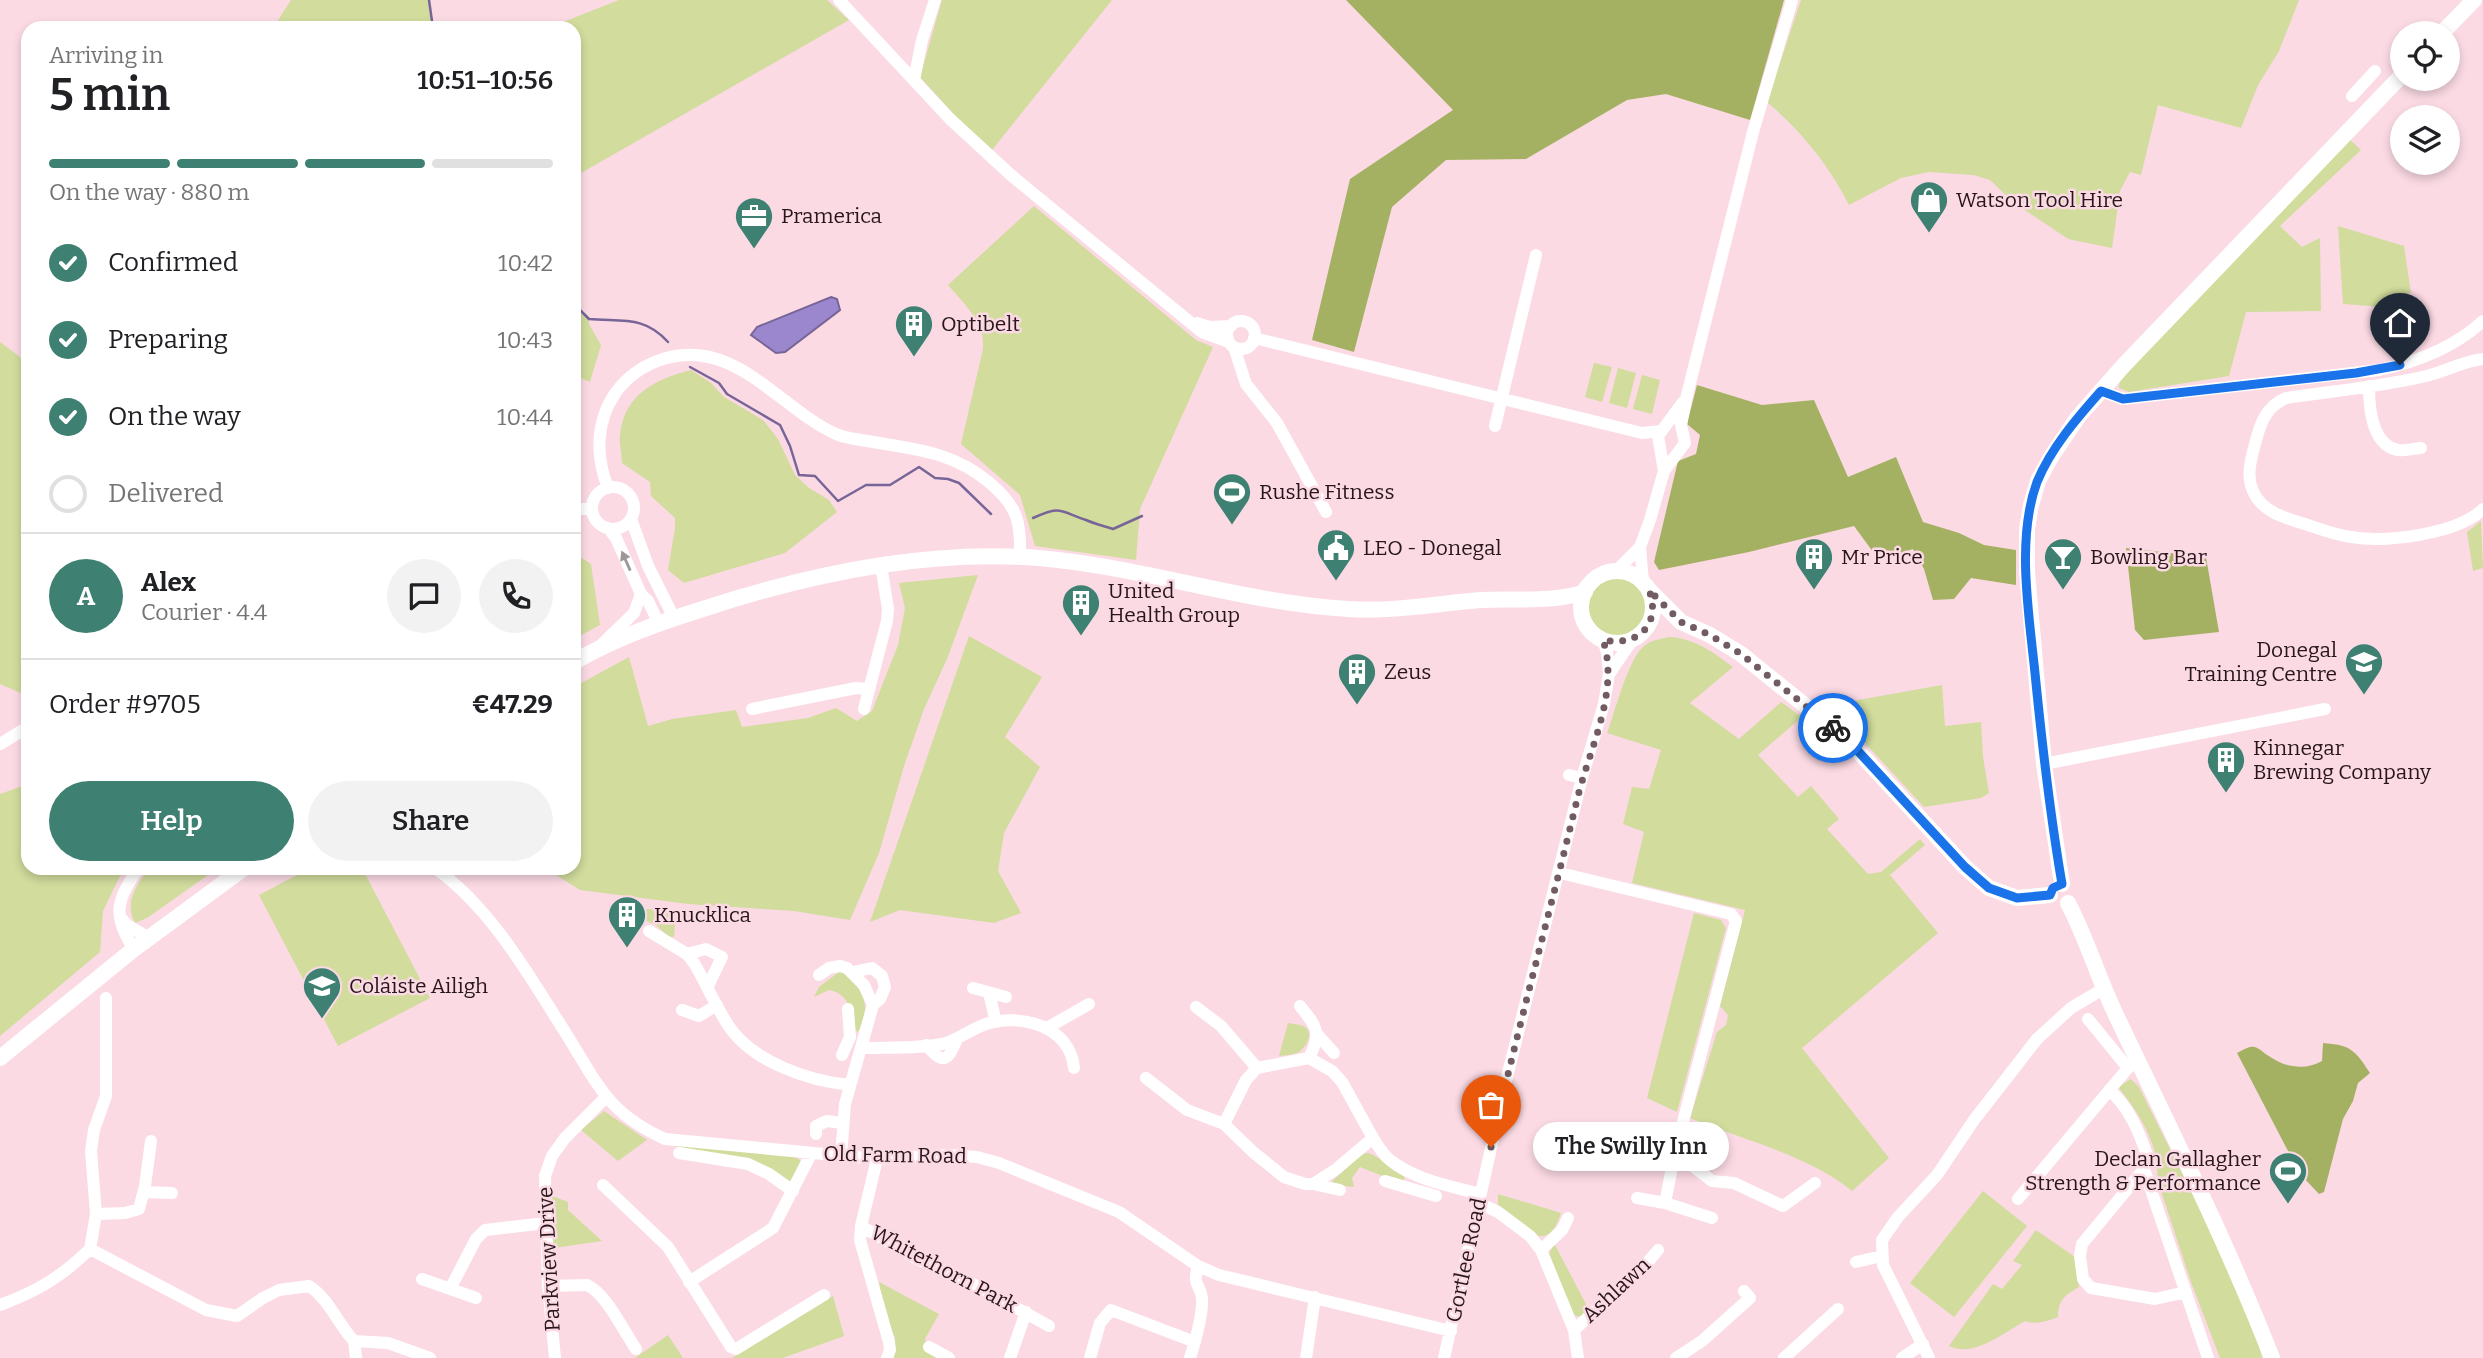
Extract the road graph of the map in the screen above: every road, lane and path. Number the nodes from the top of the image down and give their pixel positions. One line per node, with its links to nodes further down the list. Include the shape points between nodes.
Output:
1 (839, 0): 7 (street)
2 (935, 0): 7 (street)
3 (1793, 0): 21 (street, via 1753,132)
4 (2474, 0): 5 (main road)
5 (2454, 21)
6 (2375, 71): 9 (street, via 2356,93)
7 (915, 80): 11 (street, via 1012,176)
8 (2390, 87): 9 (main road)
9 (2375, 103): 19 (main road)
10 (1536, 255): 20 (street)
11 (1187, 320): 13 (street, via 1210,327); 14 (street, via 1202,332)
12 (2483, 321): 16 (street, via 2455,343)
13 (1231, 326): 14 (street, via 1228,334); 14 (street, via 1248,323 1253,330)
14 (1241, 344): 20 (street); 34 (street, via 1240,367 1246,384 1277,423)
15 (2483, 359): 17 (street)
16 (2400, 365): 17 (street); 19 (street, via 2123,399)
17 (2403, 380): 18 (street)
18 (2369, 386): 26 (street, via 2373,421 2388,447); 33 (street, via 2286,398 2271,407 2250,460 2250,481 2257,498 2276,514 2339,535 2374,539 2464,524)
19 (2101, 391): 60 (main road, via 2078,417 2038,481 2027,529 2030,620)
20 (1500, 397): 22 (street); 25 (street)
21 (1685, 399): 23 (street); 24 (street)
22 (1495, 426)
23 (1662, 430): 24 (street, via 1674,426); 25 (street); 27 (street, via 1658,439)
24 (1682, 431): 28 (street, via 1685,443)
25 (1642, 433): 27 (street)
26 (2420, 448)
27 (1661, 449): 28 (street); 29 (street)
28 (1676, 453): 29 (street)
29 (1664, 471): 37 (street)
30 (608, 488): 32 (street, via 596,496); 35 (street, via 621,489 631,498); 38 (street, via 602,470 600,426 620,386 640,369 675,355 698,354 738,367 803,416 840,436 944,456 971,468 1002,493 1017,516)
31 (581, 509): 32 (street)
32 (592, 509): 36 (street, via 597,522)
33 (2483, 509)
34 (1326, 512)
35 (631, 519): 36 (street, via 622,528); 45 (street)
36 (609, 529): 43 (street, one-way to 36)
37 (1640, 547): 40 (street); 41 (street)
38 (1020, 557): 39 (main road); 44 (main road, via 1347,609)
39 (881, 565): 45 (main road, via 757,591); 54 (street, via 887,621)
40 (1616, 571): 41 (main road, via 1626,572); 42 (main road, via 1597,577)
41 (1646, 586): 47 (main road); 48 (main road, via 1653,609)
42 (1584, 592): 44 (main road); 46 (main road)
43 (641, 594): 45 (street); 51 (street, via 634,613)
44 (1552, 600): 46 (main road)
45 (667, 621): 51 (main road)
46 (1584, 621): 50 (main road)
47 (1681, 622): 48 (main road); 67 (main road, via 1741,654 1834,729 1989,888 2017,898)
48 (1647, 627): 49 (main road)
49 (1633, 639): 50 (main road); 53 (street, Gortlee Road)
50 (1603, 640): 53 (street, Gortlee Road)
51 (597, 649): 52 (main road)
52 (581, 658)
53 (1608, 674): 62 (street, Gortlee Road)
54 (869, 689): 55 (street); 56 (street)
55 (752, 709)
56 (864, 709)
57 (2325, 709): 60 (street)
58 (21, 731): 59 (street)
59 (0, 744)
60 (2044, 764): 67 (main road)
61 (1569, 775): 62 (street)
62 (1582, 778): 63 (street, Gortlee Road)
63 (1560, 873): 110 (street, via 1731,914 1736,921); 128 (street, Gortlee Road)
64 (133, 875): 68 (street, via 120,898)
65 (234, 875): 70 (main road)
66 (445, 875): 104 (street, Old Farm Road, via 474,901 531,978)
67 (2056, 889): 77 (main road, via 2069,887 2072,893 2068,903)
68 (119, 915): 70 (street); 71 (street)
69 (649, 931): 72 (street)
70 (149, 938): 71 (main road)
71 (134, 949): 96 (main road)
72 (687, 954): 75 (street); 75 (street, via 706,949 722,957)
73 (853, 972): 74 (street, via 840,966); 83 (street); 83 (street, via 872,968 882,976 885,987)
74 (819, 975)
75 (708, 986): 82 (street)
76 (972, 988): 78 (street)
77 (2103, 989): 98 (main road); 139 (street, via 2037,1039 1937,1175 1890,1227 1882,1240)
78 (989, 993): 79 (street); 89 (street)
79 (1006, 997)
80 (106, 998): 131 (street, via 106,1096 91,1151)
81 (1089, 1004): 90 (street)
82 (717, 1005): 87 (street, via 699,1016); 102 (street, via 738,1038 766,1058 817,1079)
83 (873, 1005): 93 (street)
84 (1300, 1006): 91 (street)
85 (1196, 1007): 100 (street, via 1221,1026)
86 (848, 1009): 92 (street)
87 (682, 1010)
88 (2088, 1019): 98 (street)
89 (996, 1022): 90 (street, via 1016,1020); 93 (street, via 943,1044)
90 (1047, 1028): 99 (street, via 1072,1054)
91 (1317, 1034): 94 (street); 97 (street)
92 (849, 1038): 93 (street); 95 (street)
93 (863, 1044): 102 (street)
94 (1334, 1053)
95 (842, 1055)
96 (0, 1058)
97 (1309, 1058): 100 (street); 108 (street, via 1342,1082)
98 (2132, 1064): 103 (street); 179 (main road, via 2227,1246)
99 (1074, 1068)
100 (1257, 1068): 106 (street)
101 (1146, 1079): 106 (street, via 1187,1110)
102 (850, 1085): 105 (street)
103 (2109, 1090): 115 (street, via 2122,1102 2139,1136 2148,1158); 129 (street)
104 (605, 1098): 112 (street, Old Farm Road, via 638,1127 665,1139); 134 (street, Parkview Drive, via 552,1156 545,1176)
105 (842, 1123): 107 (street, via 827,1121 816,1126); 113 (street)
106 (1224, 1124): 119 (street, via 1284,1177)
107 (816, 1134)
108 (1373, 1138): 116 (street, Ashlawn, via 1390,1160); 119 (street)
109 (151, 1141): 124 (street)
110 (1675, 1152): 117 (street, via 1712,1181 1734,1183 1783,1206 1811,1186); 130 (street)
111 (679, 1153): 123 (street, via 748,1164)
112 (811, 1154): 113 (street, Old Farm Road); 123 (street)
113 (841, 1156): 114 (street, Old Farm Road)
114 (877, 1159): 135 (street, Whitethorn Park); 141 (street, Old Farm Road, via 949,1155 999,1163 1119,1212)
115 (2144, 1169): 147 (street); 147 (street, via 2082,1244 2083,1279 2091,1288 2155,1299)
116 (1411, 1172): 121 (street); 128 (street, Ashlawn)
117 (1797, 1179)
118 (1385, 1181): 121 (street)
119 (1313, 1184): 122 (street)
120 (603, 1185): 143 (street, via 667,1247)
121 (1408, 1188): 126 (street)
122 (1340, 1190)
123 (793, 1191): 143 (street, via 773,1228)
124 (144, 1192): 125 (street); 131 (street, via 139,1209)
125 (172, 1193)
126 (1436, 1196)
127 (1637, 1198): 130 (street)
128 (1479, 1199): 137 (street, Ashlawn, via 1530,1236); 156 (street, Gortlee Road)
129 (2018, 1199)
130 (1665, 1203): 132 (street)
131 (96, 1214): 136 (street)
132 (1709, 1214)
133 (1568, 1218): 137 (street)
134 (546, 1223): 144 (street, Parkview Drive); 145 (street, via 485,1230)
135 (861, 1226): 153 (street, Whitethorn Park); 163 (street, Whitethorn Park, via 861,1248)
136 (90, 1249): 151 (street, via 51,1282); 157 (street, via 218,1314 237,1316 279,1290 309,1286)
137 (1541, 1250): 155 (street, Ashlawn)
138 (1658, 1250): 155 (street, Ashlawn)
139 (1882, 1256): 140 (street); 159 (street, via 1892,1287)
140 (1856, 1262)
141 (1198, 1266): 149 (street, Old Farm Road); 158 (street, via 1195,1283 1202,1296)
142 (422, 1279): 145 (street)
143 (689, 1282): 148 (street, via 727,1343 736,1349)
144 (548, 1286): 161 (street, via 593,1288); 166 (street, Parkview Drive)
145 (450, 1289): 150 (street)
146 (1744, 1291): 174 (street, via 1750,1298)
147 (2186, 1292): 178 (street)
148 (824, 1295)
149 (1315, 1297): 156 (street, Old Farm Road); 171 (street)
150 (476, 1298)
151 (0, 1305)
152 (1838, 1309): 175 (street)
153 (1026, 1312): 154 (street, Whitethorn Park); 168 (street, Whitethorn Park)
154 (1049, 1326)
155 (1574, 1330): 173 (street, Ashlawn)
156 (1451, 1331): 172 (street, Gortlee Road)
157 (354, 1341): 162 (street); 164 (street)
158 (1195, 1342): 169 (street, via 1111,1310 1100,1323); 170 (street)
159 (1923, 1344): 176 (street); 177 (street)
160 (929, 1347): 167 (street)
161 (636, 1349)
162 (399, 1352): 165 (street)
163 (888, 1354)
164 (356, 1358)
165 (430, 1358)
166 (555, 1358)
167 (949, 1358)
168 (1010, 1358)
169 (1090, 1358)
170 (1190, 1358)
171 (1306, 1358)
172 (1444, 1358)
173 (1578, 1358)
174 (1676, 1358)
175 (1784, 1358)
176 (1902, 1358)
177 (1929, 1358)
178 (2208, 1358)
179 (2272, 1358)

